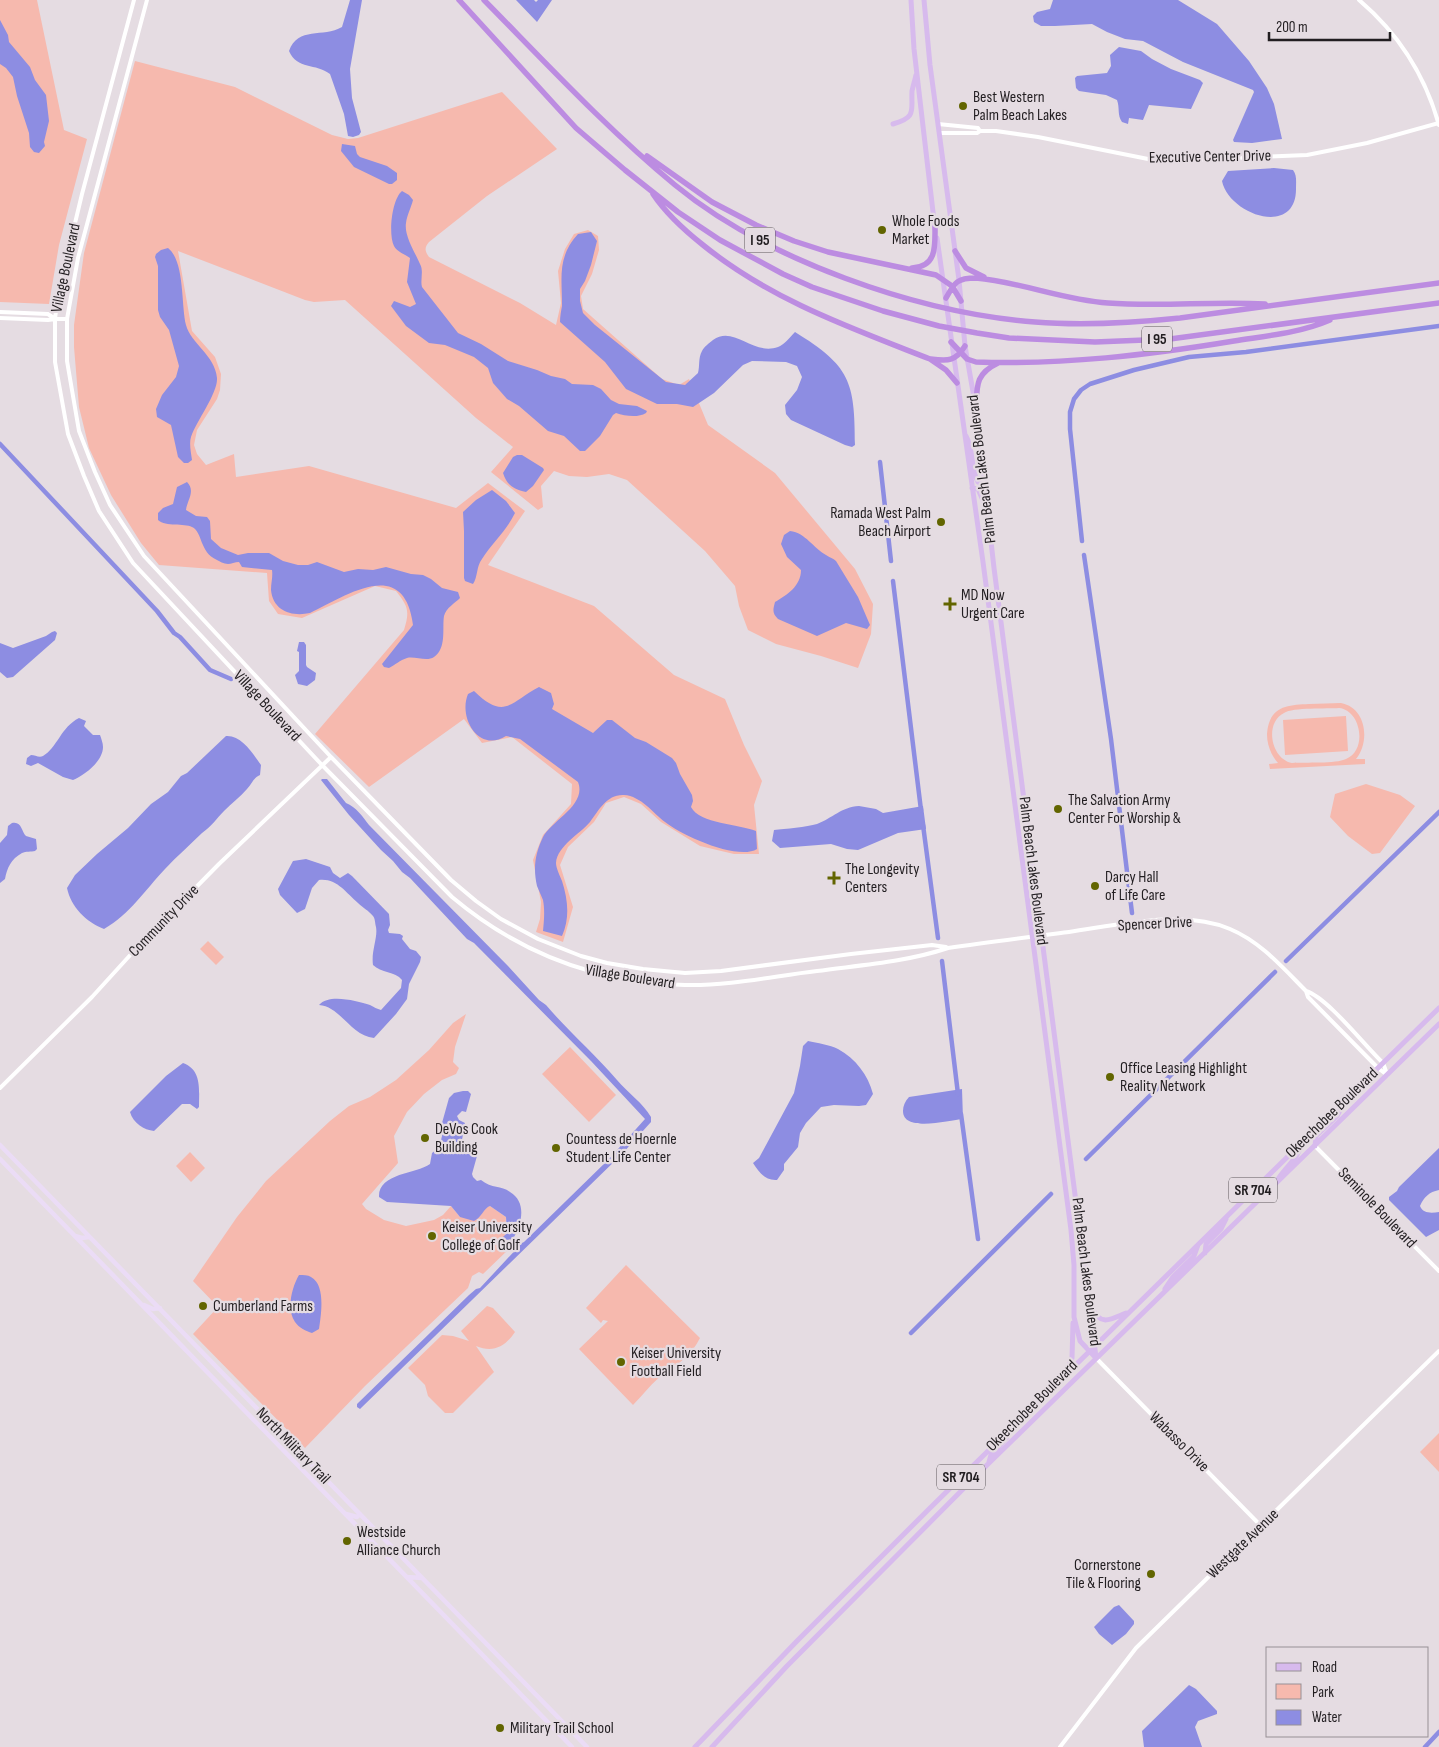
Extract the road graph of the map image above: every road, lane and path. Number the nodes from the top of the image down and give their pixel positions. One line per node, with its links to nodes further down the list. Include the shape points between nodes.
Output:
1 (134, 0): 31 (street, Village Boulevard, via 71,235)
2 (147, 0): 32 (street, Village Boulevard, via 81,245)
3 (459, 0): 15 (highway, I 95, via 576,128)
4 (484, 0): 12 (highway, I 95)
5 (911, 0): 8 (main road, Palm Beach Lakes Boulevard)
6 (924, 0): 10 (main road, Palm Beach Lakes Boulevard)
7 (1359, 0): 11 (street, via 1390,30 1408,54 1423,81)
8 (917, 72): 9 (main road, via 912,90 914,109 910,116); 16 (main road, Palm Beach Lakes Boulevard)
9 (893, 124)
10 (938, 124): 13 (street, Executive Center Drive, via 978,128); 14 (main road, Palm Beach Lakes Boulevard)
11 (1439, 124): 13 (street, Executive Center Drive, via 1307,154 1158,161 1038,137)
12 (610, 127): 18 (highway, via 677,179 756,225 828,252); 27 (highway, I 95, via 675,185 734,226 826,270 936,306 1005,319 1086,324 1163,320)
13 (980, 131): 14 (street, Executive Center Drive)
14 (940, 133): 17 (main road, Palm Beach Lakes Boulevard)
15 (649, 188): 29 (highway, I 95, via 720,240 783,274 883,312 976,333 1095,342 1170,339); 36 (highway, via 673,220 748,278 804,308)
16 (935, 227): 18 (highway, via 935,247 930,261 921,267); 19 (main road, Palm Beach Lakes Boulevard)
17 (956, 251): 20 (highway, via 966,268); 21 (main road, Palm Beach Lakes Boulevard)
18 (902, 269): 19 (highway)
19 (944, 279): 23 (highway); 24 (main road, Palm Beach Lakes Boulevard)
20 (988, 279): 21 (highway); 27 (highway, via 1106,303 1243,302)
21 (959, 280): 23 (highway); 25 (main road, Palm Beach Lakes Boulevard)
22 (1439, 283): 27 (highway, I 95)
23 (952, 286): 24 (highway); 25 (highway)
24 (946, 298): 33 (main road, Palm Beach Lakes Boulevard)
25 (961, 301): 34 (main road, Palm Beach Lakes Boulevard)
26 (1439, 303): 29 (highway, I 95)
27 (1280, 305)
28 (0, 312): 31 (street, via 48,314)
29 (1336, 317): 39 (highway, via 1319,325 1277,334 1181,349 1086,359)
30 (0, 318): 31 (street)
31 (55, 319): 32 (street); 47 (street, Village Boulevard, via 55,362 64,420 99,511 133,563)
32 (67, 319): 46 (street, Village Boulevard, via 67,361 79,431 110,505 154,568)
33 (951, 342): 35 (highway); 37 (main road, Palm Beach Lakes Boulevard)
34 (965, 346): 35 (highway); 38 (main road, Palm Beach Lakes Boulevard)
35 (960, 353): 37 (highway); 38 (highway)
36 (930, 359): 37 (highway); 40 (highway)
37 (953, 359): 40 (main road, Palm Beach Lakes Boulevard)
38 (967, 359): 39 (highway); 41 (main road, Palm Beach Lakes Boulevard)
39 (999, 363): 41 (highway, via 980,376)
40 (957, 383): 42 (main road, Palm Beach Lakes Boulevard)
41 (976, 409): 43 (main road, Palm Beach Lakes Boulevard)
42 (964, 433): 43 (main road, via 972,451 975,477); 44 (main road, Palm Beach Lakes Boulevard)
43 (984, 483): 45 (main road, Palm Beach Lakes Boulevard)
44 (972, 488): 45 (main road, via 978,489); 51 (main road, Palm Beach Lakes Boulevard)
45 (987, 507): 50 (main road, Palm Beach Lakes Boulevard)
46 (248, 668): 47 (street); 48 (street, Village Boulevard)
47 (238, 676): 49 (street, Village Boulevard)
48 (331, 757): 49 (street, Community Drive); 52 (street, Village Boulevard, via 451,880 476,901 538,939 581,956 625,967 685,973 858,953 932,946)
49 (322, 765): 52 (street, Village Boulevard, via 468,911 510,939 585,971 658,983 722,983 926,955); 61 (street, Community Drive, via 219,864)
50 (1042, 936): 51 (street, Village Boulevard); 53 (street, Spencer Drive, via 1175,919 1208,922 1228,928 1255,943); 72 (main road, Palm Beach Lakes Boulevard)
51 (1032, 937): 52 (street, Village Boulevard); 69 (main road, Palm Beach Lakes Boulevard)
52 (948, 948)
53 (1306, 992): 56 (street, Spencer Drive); 57 (street, Spencer Drive, via 1312,993)
54 (1439, 1008): 58 (main road, Okeechobee Boulevard / SR 704)
55 (1439, 1024): 60 (main road, Okeechobee Boulevard / SR 704)
56 (1339, 1029): 57 (street); 59 (street, Spencer Drive)
57 (1351, 1030): 58 (street, Spencer Drive)
58 (1383, 1064): 59 (main road, Okeechobee Boulevard / SR 704); 60 (street, Spencer Drive)
59 (1378, 1068): 60 (street, Spencer Drive); 62 (main road, Okeechobee Boulevard / SR 704)
60 (1387, 1075): 65 (main road, Okeechobee Boulevard / SR 704)
61 (0, 1088)
62 (1348, 1098): 63 (main road, Okeechobee Boulevard / SR 704); 65 (main road, via 1337,1116 1316,1136)
63 (1302, 1143): 67 (main road, via 1299,1154); 68 (main road, Okeechobee Boulevard / SR 704)
64 (0, 1145): 71 (main road, North Military Trail)
65 (1315, 1146): 67 (main road, Okeechobee Boulevard / SR 704); 77 (street, Seminole Boulevard)
66 (0, 1159): 70 (main road, North Military Trail)
67 (1271, 1189): 76 (main road, Okeechobee Boulevard / SR 704)
68 (1228, 1214): 74 (main road, Okeechobee Boulevard / SR 704); 76 (main road, via 1221,1230 1206,1244)
69 (1071, 1230): 72 (main road); 85 (main road, Palm Beach Lakes Boulevard)
70 (74, 1235): 71 (main road); 73 (main road, North Military Trail)
71 (90, 1237): 75 (main road, North Military Trail)
72 (1083, 1243): 80 (main road, Palm Beach Lakes Boulevard)
73 (83, 1244): 75 (main road); 79 (main road, North Military Trail)
74 (1198, 1244): 78 (main road, via 1194,1256 1173,1277); 82 (main road, Okeechobee Boulevard / SR 704)
75 (98, 1245): 81 (main road, North Military Trail)
76 (1205, 1254): 78 (main road, Okeechobee Boulevard / SR 704)
77 (1439, 1271)
78 (1161, 1296): 89 (main road, Okeechobee Boulevard / SR 704)
79 (140, 1303): 81 (main road, via 152,1309); 83 (main road, North Military Trail)
80 (1091, 1306): 82 (main road, via 1096,1316 1104,1320); 86 (main road, Palm Beach Lakes Boulevard)
81 (160, 1308): 84 (main road, North Military Trail)
82 (1129, 1312): 86 (main road, Okeechobee Boulevard / SR 704)
83 (150, 1314): 84 (main road); 93 (main road, North Military Trail)
84 (166, 1315): 94 (main road, North Military Trail)
85 (1074, 1317): 87 (main road, Palm Beach Lakes Boulevard, via 1078,1337); 90 (main road, via 1072,1358)
86 (1094, 1345): 87 (main road, Okeechobee Boulevard / SR 704); 89 (main road, Palm Beach Lakes Boulevard)
87 (1089, 1350): 89 (main road, Palm Beach Lakes Boulevard); 90 (main road, Okeechobee Boulevard / SR 704)
88 (1439, 1352): 95 (street, Westgate Avenue)
89 (1096, 1358): 92 (main road, Okeechobee Boulevard / SR 704); 95 (street, Wabasso Drive)
90 (1067, 1372): 91 (main road, Okeechobee Boulevard / SR 704)
91 (1007, 1431): 92 (main road, via 1007,1437 991,1455); 102 (main road, Okeechobee Boulevard / SR 704, via 796,1641)
92 (988, 1465): 103 (main road, Okeechobee Boulevard / SR 704, via 787,1666)
93 (345, 1514): 94 (main road, via 357,1517); 96 (main road, North Military Trail)
94 (360, 1514): 97 (main road, North Military Trail)
95 (1261, 1526): 104 (street, Westgate Avenue, via 1136,1648)
96 (407, 1578): 97 (main road); 98 (main road, North Military Trail)
97 (422, 1578): 99 (main road, North Military Trail)
98 (513, 1686): 99 (main road); 100 (main road, North Military Trail)
99 (528, 1686): 101 (main road, North Military Trail)
100 (572, 1747)
101 (587, 1747)
102 (695, 1747)
103 (712, 1747)
104 (1060, 1747)

